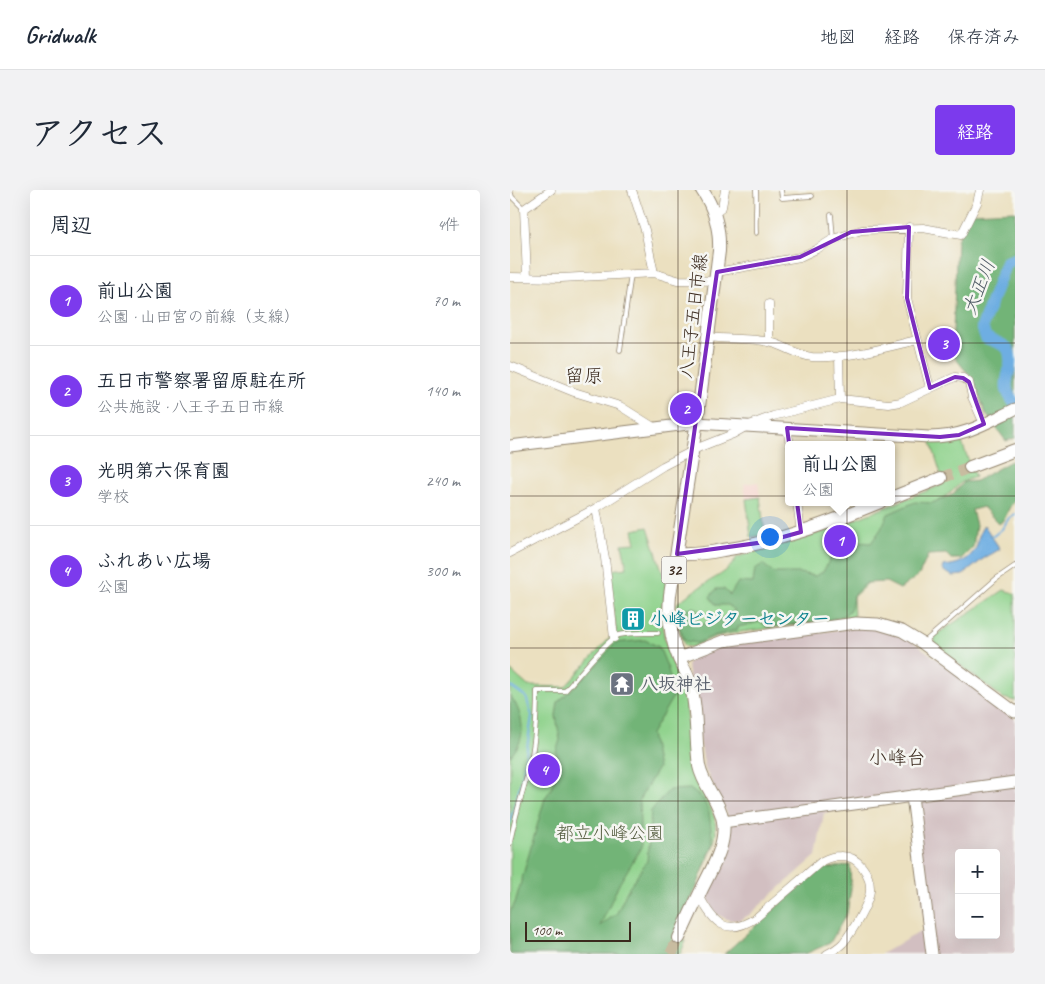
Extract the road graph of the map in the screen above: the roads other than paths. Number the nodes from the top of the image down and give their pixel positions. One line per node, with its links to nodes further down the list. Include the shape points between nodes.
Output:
1 (510, 190): 10 (lane, via 512,197)
2 (551, 190): 10 (street)
3 (632, 190): 16 (street)
4 (702, 190): 11 (main road, 八王子五日市線 / 32)
5 (756, 190): 14 (lane)
6 (781, 190): 9 (lane, via 782,198)
7 (980, 190): 13 (street, via 961,235)
8 (726, 191): 11 (street, via 722,207)
9 (812, 196)
10 (524, 209): 18 (street)
11 (714, 213): 19 (main road, 八王子五日市線 / 32, via 720,240)
12 (831, 216): 15 (lane)
13 (909, 227): 15 (street, via 862,230); 23 (street, via 907,298)
14 (756, 234)
15 (833, 239): 19 (street, via 800,257)
16 (654, 273): 17 (street); 19 (street, via 677,280)
17 (631, 274): 18 (street, via 561,278); 25 (lane)
18 (527, 276): 20 (street)
19 (716, 276): 22 (main road, 八王子五日市線 / 32)
20 (510, 277)
21 (769, 304): 24 (street)
22 (708, 337): 24 (street); 33 (main road, 八王子五日市線 / 32)
23 (917, 340): 26 (street); 28 (street)
24 (769, 342): 26 (street, via 802,356)
25 (620, 350)
26 (840, 356): 29 (street)
27 (510, 366): 35 (street, via 574,392 620,406)
28 (930, 388): 29 (street, via 889,404); 32 (street, via 955,377 964,378 969,382 972,397)
29 (840, 399): 31 (street)
30 (1015, 409): 32 (street)
31 (777, 414): 34 (street); 36 (street, via 776,420)
32 (989, 421): 37 (street, via 948,437)
33 (696, 423): 34 (street); 35 (street); 41 (main road, 八王子五日市線 / 32)
34 (747, 426): 36 (street); 41 (street)
35 (655, 428): 39 (street)
36 (783, 428): 37 (street); 38 (street)
37 (870, 439)
38 (788, 441)
39 (510, 446)
40 (1015, 450): 42 (main road)
41 (692, 451): 47 (street); 50 (main road, 八王子五日市線 / 32)
42 (970, 467)
43 (941, 478): 44 (main road)
44 (895, 496)
45 (798, 506): 48 (street)
46 (869, 506): 48 (main road)
47 (596, 508): 49 (street); 53 (street)
48 (801, 532): 50 (main road, via 733,549)
49 (510, 553)
50 (677, 554): 55 (main road, 八王子五日市線 / 32, via 669,614 671,635)
51 (1015, 566): 54 (lane)
52 (658, 633): 53 (lane)
53 (614, 638): 60 (lane, via 564,691 537,691 528,774)
54 (922, 643): 55 (street, via 891,627 856,623 723,641); 56 (street)
55 (679, 658): 59 (main road, 八王子五日市線 / 32, via 694,699 700,768 719,806)
56 (1015, 712)
57 (1015, 782): 58 (street)
58 (912, 796): 59 (street); 64 (street)
59 (723, 822): 61 (main road, 八王子五日市線 / 32, via 723,841)
60 (510, 843)
61 (699, 895): 62 (main road, 八王子五日市線 / 32); 63 (street, via 718,923 726,926 747,924 822,861 831,857 850,857 868,876 870,893 842,943)
62 (680, 938)
63 (827, 954)
64 (932, 954)

